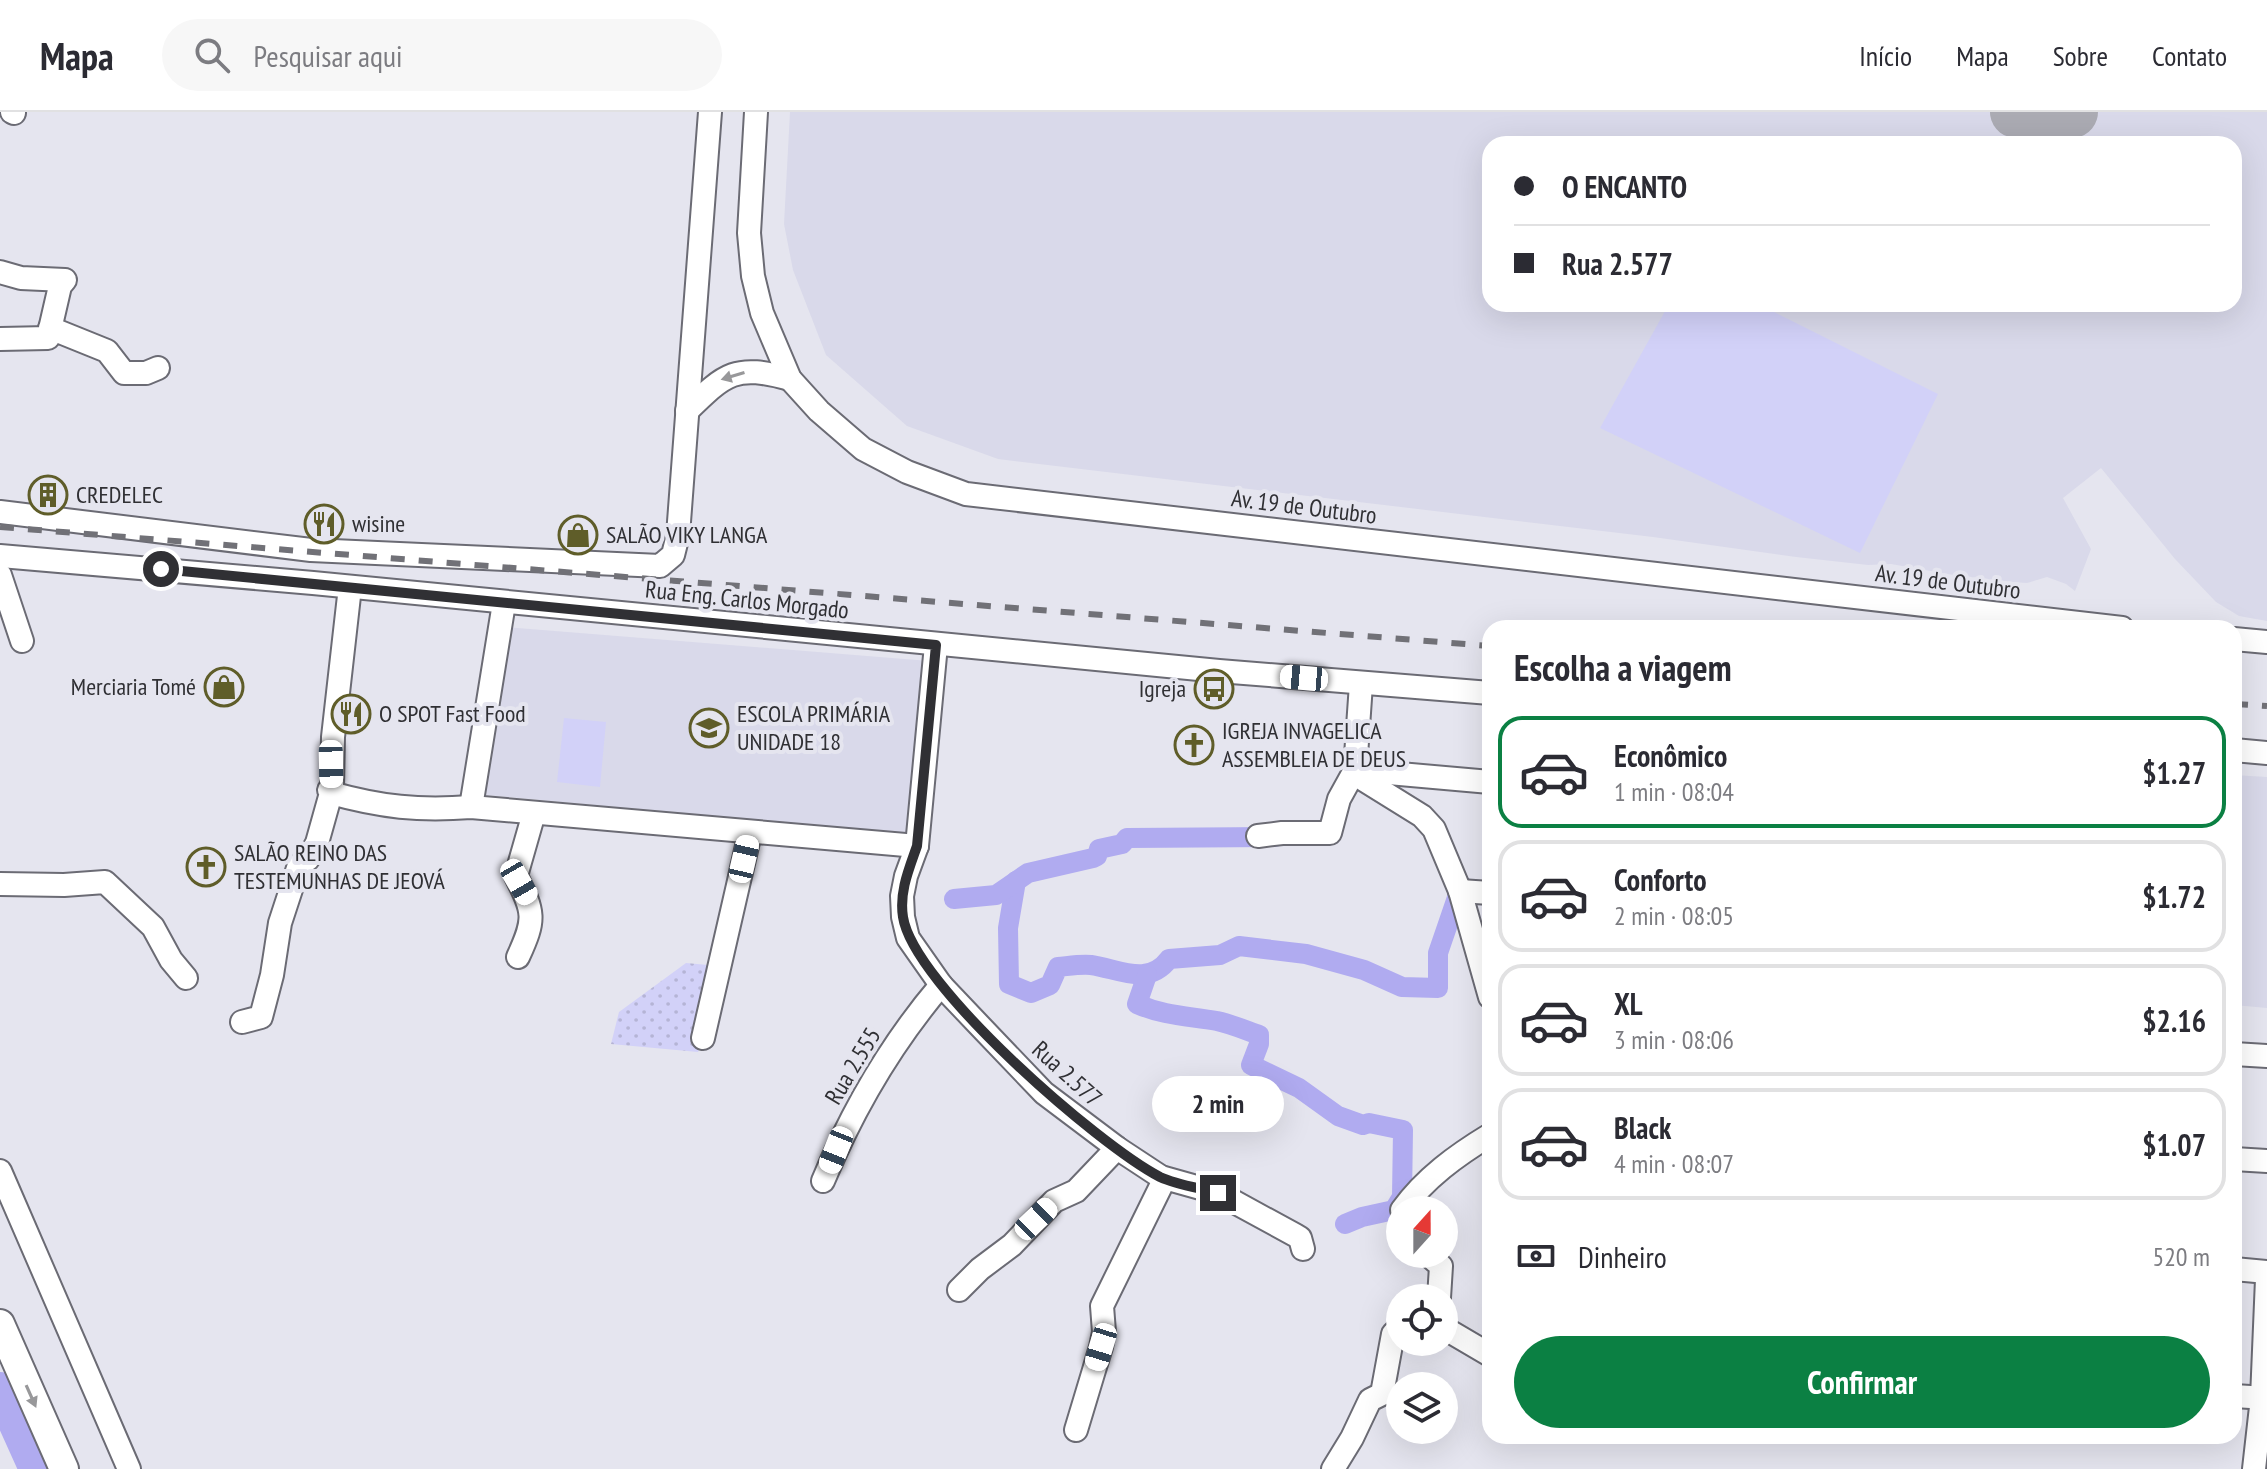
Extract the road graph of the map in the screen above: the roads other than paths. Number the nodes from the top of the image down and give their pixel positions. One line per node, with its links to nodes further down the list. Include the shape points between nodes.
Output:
1 (710, 112): 8 (street)
2 (756, 112): 7 (street, Av. 19 de Outubro, via 749,233 753,276 762,313)
3 (0, 272): 4 (street, via 65,280)
4 (50, 328): 5 (street, via 44,340); 6 (street, via 107,351 124,373)
5 (0, 339)
6 (158, 368)
7 (790, 379): 8 (street, one-way to 8, via 738,372 718,381); 14 (street, Av. 19 de Outubro, via 863,449 966,494)
8 (687, 411): 9 (street, via 678,535 673,555 660,566 311,550)
9 (0, 512)
10 (0, 556): 12 (street, Rua Eng. Carlos Morgado)
11 (0, 575): 16 (street)
12 (350, 587): 13 (street, Rua Eng. Carlos Morgado); 25 (street)
13 (504, 603): 18 (street, Rua Eng. Carlos Morgado); 26 (street)
14 (2053, 620)
15 (2242, 640): 17 (street)
16 (22, 641)
17 (2267, 642)
18 (936, 645): 19 (street, Rua Eng. Carlos Morgado); 30 (street, Rua 2.577)
19 (1361, 684): 20 (street, Rua Eng. Carlos Morgado); 23 (street)
20 (1482, 692)
21 (2242, 751): 22 (street)
22 (2267, 753)
23 (1355, 770): 24 (street); 29 (street, via 1339,799 1330,833); 32 (street, via 1434,829)
24 (1482, 781)
25 (331, 793): 26 (street, via 404,809); 38 (street, via 317,843 299,865 280,923 261,1017)
26 (471, 807): 27 (street)
27 (534, 813): 28 (street); 34 (street, via 516,876 531,909)
28 (750, 833): 30 (street); 39 (street)
29 (1258, 836)
30 (917, 846): 37 (street, Rua 2.577, via 902,896 903,917 908,938)
31 (0, 884): 36 (street, via 105,882 153,927)
32 (1460, 891): 33 (street); 35 (street)
33 (1482, 892)
34 (518, 957)
35 (1482, 969)
36 (186, 978)
37 (941, 985): 43 (street, Rua 2.577, via 1044,1093); 48 (street, Rua 2.555, via 908,1023 868,1085)
38 (242, 1022)
39 (703, 1038)
40 (2242, 1054): 41 (street)
41 (2267, 1056)
42 (1482, 1140): 49 (street, via 1444,1166)
43 (1117, 1148): 47 (street, Rua 2.577); 54 (street, via 1076,1191 1054,1201)
44 (2242, 1159): 45 (street)
45 (2267, 1161)
46 (0, 1171): 63 (street)
47 (1161, 1177): 50 (street, Rua 2.577, via 1236,1202 1300,1238); 61 (street, via 1102,1306 1101,1347)
48 (823, 1181)
49 (1415, 1196)
50 (1303, 1249)
51 (2242, 1270): 52 (street)
52 (2267, 1272)
53 (2267, 1279): 60 (street)
54 (959, 1290)
55 (0, 1324): 62 (main road, one-way to 62)
56 (1458, 1336): 57 (street)
57 (1482, 1350)
58 (1389, 1356): 64 (street, via 1382,1394 1370,1400)
59 (2242, 1397): 60 (street)
60 (2265, 1398): 65 (street)
61 (1076, 1430)
62 (64, 1469)
63 (129, 1469)
64 (1333, 1469)
65 (2254, 1469)

